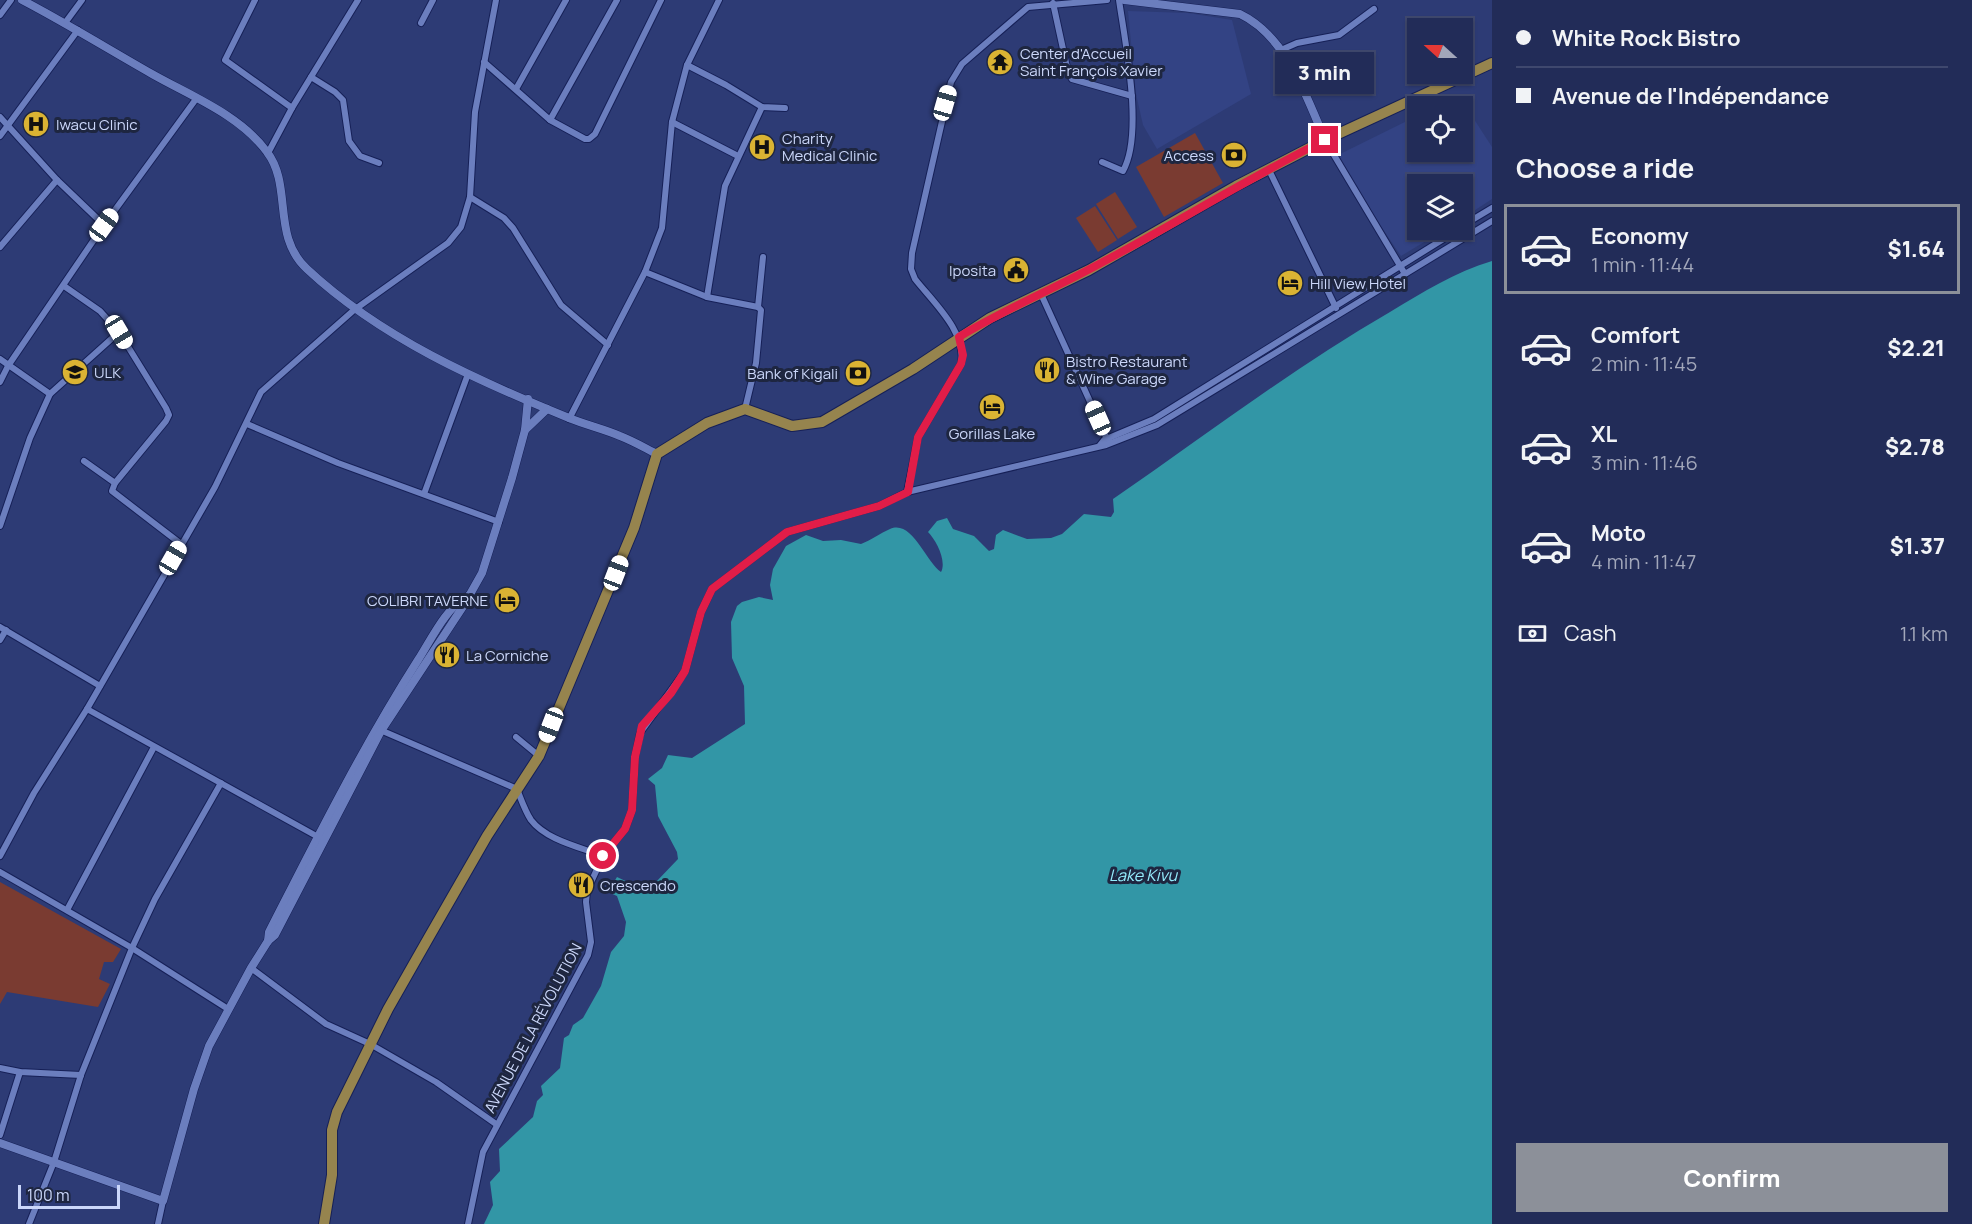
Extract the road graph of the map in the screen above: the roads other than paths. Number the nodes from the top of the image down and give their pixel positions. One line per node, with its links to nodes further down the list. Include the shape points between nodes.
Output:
1 (11, 0): 18 (street)
2 (22, 0): 19 (street)
3 (81, 0): 19 (street)
4 (255, 0): 31 (street, via 225,60)
5 (358, 0): 26 (street)
6 (433, 0): 20 (street)
7 (496, 0): 23 (street)
8 (566, 0): 27 (street)
9 (617, 0): 34 (street)
10 (661, 0): 34 (street, via 595,134 585,139)
11 (719, 0): 25 (street)
12 (1107, 0): 16 (street)
13 (1119, 0): 28 (street)
14 (1124, 0): 22 (street, via 1240,14 1270,34)
15 (1027, 3): 16 (street); 64 (street, via 962,64 951,82 912,253 915,279)
16 (1053, 3): 28 (street, via 1072,79)
17 (1374, 9): 22 (street, via 1339,35)
18 (0, 15)
19 (65, 23): 21 (street)
20 (421, 23)
21 (78, 30): 29 (street); 36 (street)
22 (1281, 50): 38 (street)
23 (484, 62): 27 (street); 45 (street, via 475,111)
24 (1492, 63): 38 (highway)
25 (687, 65): 30 (street); 35 (street)
26 (311, 77): 31 (street); 42 (street, via 342,100 349,141 360,156)
27 (516, 89): 34 (street)
28 (1132, 96): 41 (street, via 1130,156 1124,171)
29 (196, 99): 39 (street, via 239,124); 49 (street)
30 (762, 107): 32 (street); 40 (street)
31 (292, 108): 39 (street)
32 (785, 108)
33 (0, 117): 36 (street)
34 (550, 120)
35 (672, 122): 40 (street); 54 (street, via 662,228)
36 (9, 124): 37 (street); 44 (street)
37 (0, 136)
38 (1325, 140): 43 (highway); 53 (street)
39 (268, 153): 61 (street, via 277,174 287,238 294,253)
40 (738, 156): 58 (street, via 725,186)
41 (1102, 162)
42 (379, 163)
43 (1268, 168): 57 (highway); 59 (street)
44 (57, 180): 49 (street); 51 (street)
45 (470, 196): 61 (street, via 461,227 448,243); 65 (street, via 504,218 561,305)
46 (1492, 208): 47 (street)
47 (1473, 219)
48 (1492, 221): 55 (street)
49 (104, 225): 56 (street)
50 (1441, 240): 53 (street)
51 (0, 246)
52 (763, 257): 60 (street)
53 (1399, 265): 55 (street); 59 (street)
54 (645, 272): 58 (street); 65 (street)
55 (1405, 274): 62 (street)
56 (64, 286): 63 (street, via 100,311); 68 (street)
57 (1041, 294): 64 (highway); 78 (street)
58 (707, 297): 60 (street)
59 (1335, 306): 62 (street); 67 (street)
60 (758, 307): 74 (street, via 761,310 756,363)
61 (354, 310): 69 (street); 76 (street, via 261,392)
62 (1339, 314): 67 (street)
63 (119, 332): 71 (street); 81 (street, via 169,415)
64 (959, 337): 74 (highway, via 822,422 792,426); 82 (street, via 961,364 918,437)
65 (608, 345): 75 (street)
66 (0, 359): 68 (street)
67 (1252, 361): 78 (street, AVENUE DE LA RÉVOLUTION, via 1155,422)
68 (8, 366): 70 (street); 71 (street)
69 (468, 374): 72 (street); 83 (street)
70 (0, 382)
71 (51, 394): 85 (street, via 30,438)
72 (528, 399): 73 (street); 77 (street)
73 (547, 409): 75 (street); 77 (street)
74 (745, 409): 79 (highway, via 707,423)
75 (569, 418): 79 (street, via 621,436)
76 (247, 424): 83 (street); 86 (street)
77 (525, 430): 84 (street)
78 (1108, 442): 82 (street, AVENUE DE LA RÉVOLUTION)
79 (657, 454): 94 (highway, via 634,528)
80 (84, 461): 81 (street)
81 (115, 483): 86 (street, via 114,493)
82 (908, 492): 100 (street, AVENUE DE LA RÉVOLUTION, via 879,506 787,532 712,589 701,612 685,671 642,726 635,757 632,810 625,829)
83 (424, 494): 84 (street)
84 (499, 522): 91 (street, via 490,554 468,596 431,645)
85 (0, 526)
86 (181, 544): 89 (street)
87 (3, 629): 88 (street); 89 (street)
88 (0, 640)
89 (100, 686): 90 (street)
90 (87, 709): 93 (street); 98 (street)
91 (378, 729): 96 (street); 97 (street)
92 (516, 737): 94 (street)
93 (154, 747): 95 (street); 102 (street)
94 (539, 756): 96 (highway)
95 (220, 783): 97 (street); 103 (street)
96 (517, 789): 100 (street, via 536,825 549,835); 106 (highway)
97 (320, 838): 104 (street, via 275,935)
98 (2, 845): 99 (street)
99 (0, 856)
100 (603, 856): 110 (street, AVENUE DE LA RÉVOLUTION, via 586,902 591,942 588,955)
101 (0, 872): 102 (street)
102 (67, 910): 103 (street)
103 (132, 948): 105 (street); 109 (street)
104 (251, 968): 105 (street); 106 (street, via 326,1024)
105 (228, 1009): 114 (street, via 209,1046 194,1089)
106 (370, 1044): 110 (street, via 436,1082); 117 (highway, via 332,1130 332,1175)
107 (0, 1068): 108 (street)
108 (20, 1072): 109 (street); 111 (street)
109 (81, 1074): 113 (street)
110 (496, 1124): 118 (street, AVENUE DE LA RÉVOLUTION, via 483,1152)
111 (0, 1135)
112 (0, 1143): 113 (street)
113 (54, 1162): 114 (street); 115 (street)
114 (163, 1201): 116 (street)
115 (29, 1224)
116 (158, 1224)
117 (324, 1224)
118 (468, 1224)

